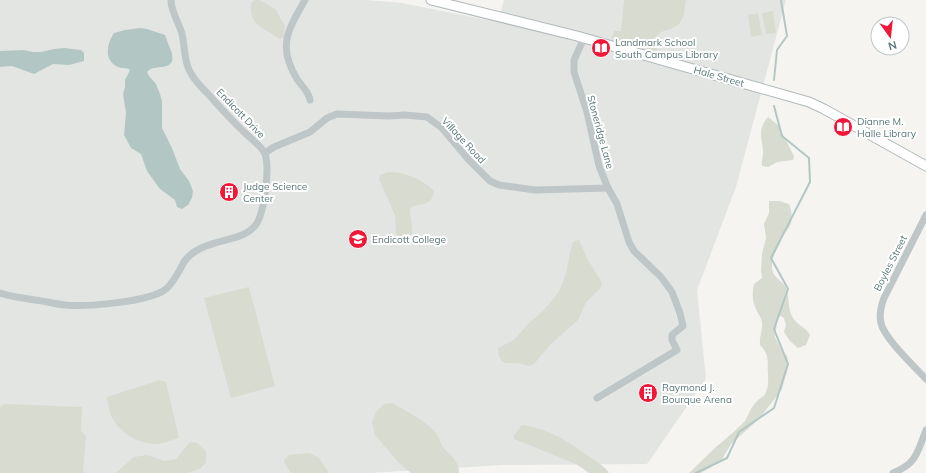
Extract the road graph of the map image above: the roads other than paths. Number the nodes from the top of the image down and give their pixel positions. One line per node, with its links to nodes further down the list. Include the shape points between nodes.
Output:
1 (171, 0): 6 (street, Endicott Drive, via 192,76)
2 (305, 0): 5 (street, via 290,28 285,49 293,73 299,84 309,93)
3 (431, 0): 4 (main road, Hale Street)
4 (584, 38): 7 (main road, Hale Street, via 809,102); 8 (street, Stoneridge Lane, via 574,60 574,72 587,112 599,166)
5 (310, 100)
6 (265, 153): 8 (street, Village Road, via 310,132 327,118 337,114 405,114 427,117 442,128 468,159 490,181 499,185 535,190); 10 (street, Endicott Drive, via 266,190 261,212 253,228 248,233 197,250 186,260 171,284 160,293 140,299 71,305 21,299)
7 (926, 166)
8 (608, 188): 12 (street, Stoneridge Lane, via 617,204 629,242 634,251 661,277 672,292 683,326 672,335 677,350)
9 (926, 215): 11 (street, Boyles Street, via 881,304 880,318 890,339)
10 (0, 293)
11 (926, 379)
12 (597, 398)
13 (926, 430): 14 (street, via 914,460)
14 (893, 473)

